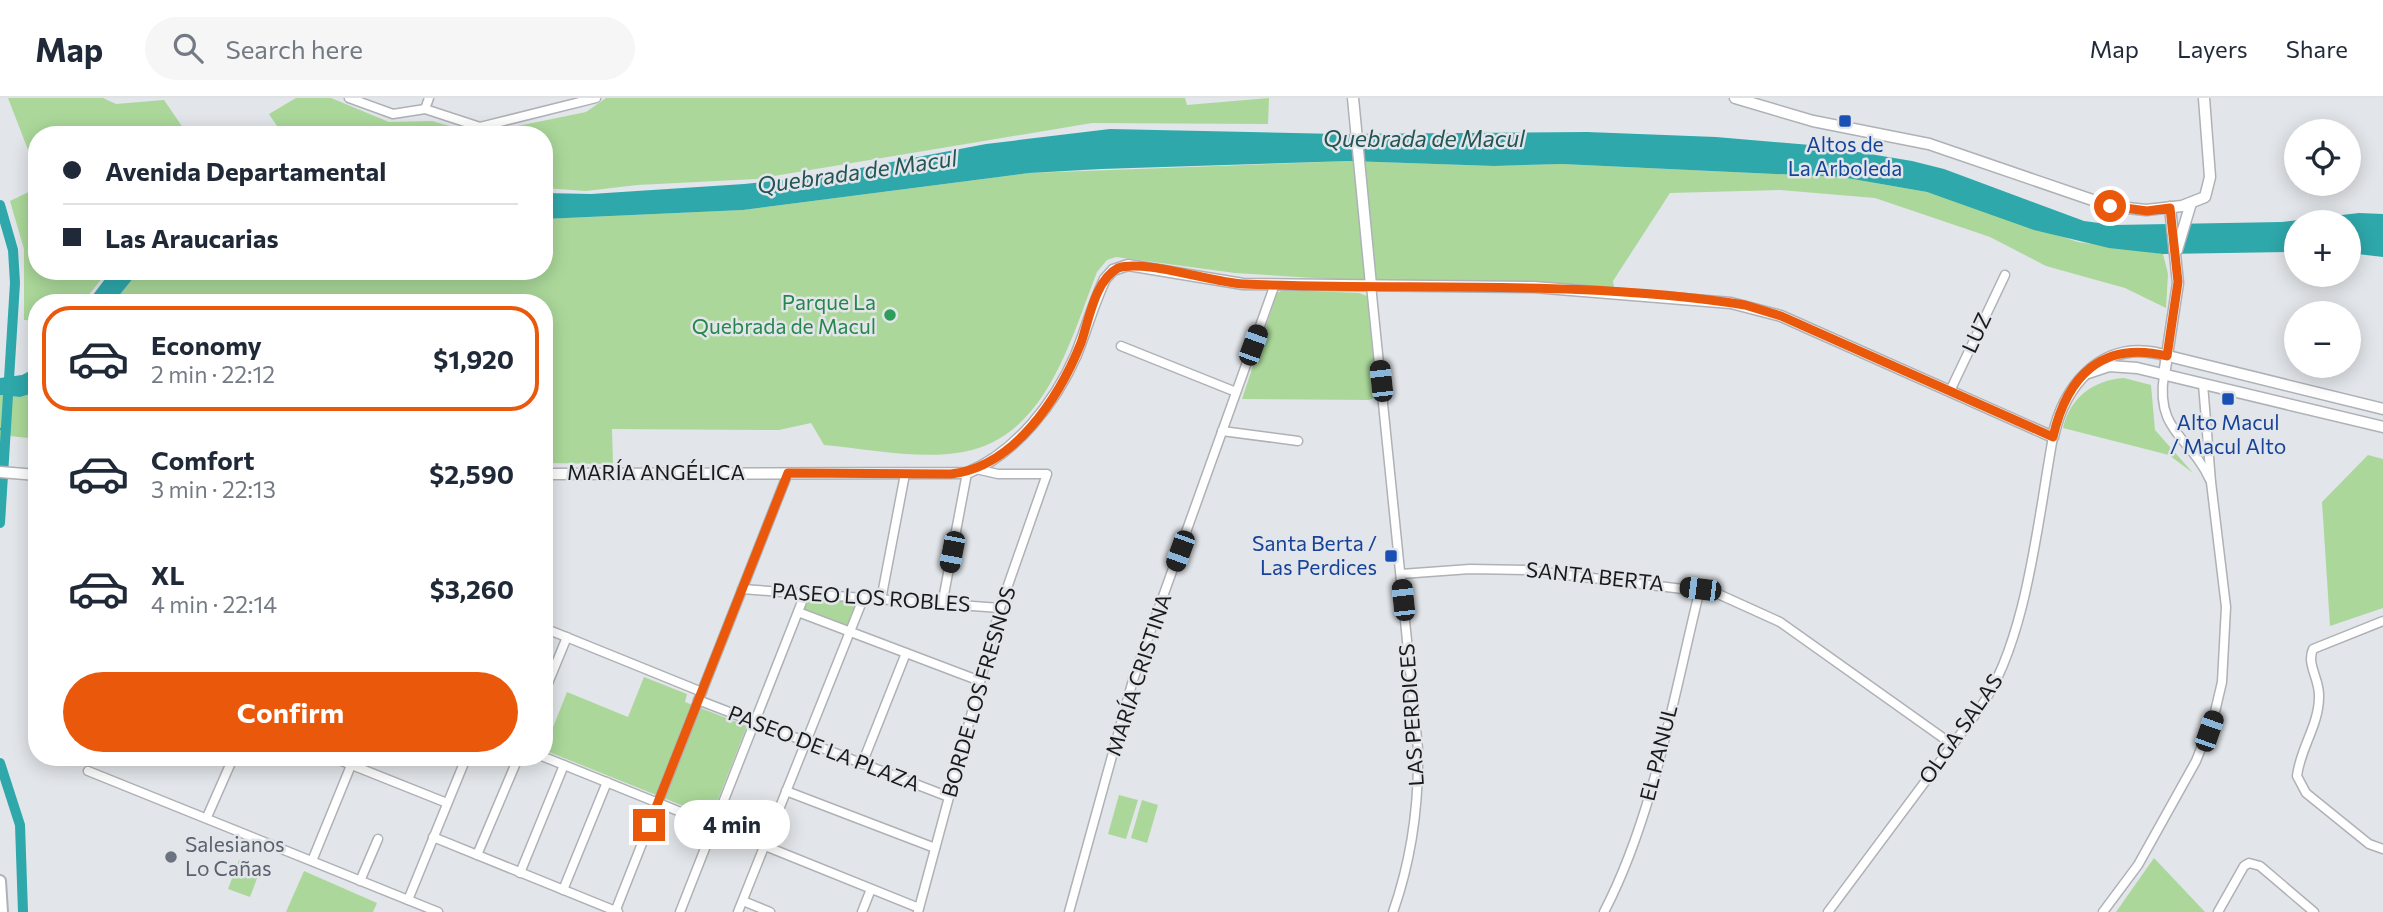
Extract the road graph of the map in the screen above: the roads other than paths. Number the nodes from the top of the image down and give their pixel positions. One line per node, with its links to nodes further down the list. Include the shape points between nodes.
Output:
1 (349, 98): 8 (street, via 393,114)
2 (429, 98): 8 (street)
3 (580, 98): 7 (street)
4 (1353, 98): 16 (street, LAS PERDICES)
5 (1735, 98): 12 (street, via 1813,121 1929,144 2110,206 2147,211)
6 (2204, 98): 11 (street, via 2210,177 2205,197)
7 (593, 100): 10 (street)
8 (425, 109): 9 (street)
9 (477, 126)
10 (484, 126)
11 (2191, 204): 12 (street); 13 (street)
12 (2170, 208): 13 (street)
13 (2176, 256): 18 (street, via 2177,298)
14 (2004, 275): 23 (street, LUZ)
15 (1275, 284): 16 (street); 22 (street, MARÍA CRISTINA); 29 (street, via 1214,281 1133,266 1113,270 1102,285 1054,396 1021,436)
16 (1371, 285): 23 (street, via 1534,287 1745,305 1781,316); 37 (street, LAS PERDICES)
17 (1121, 346): 22 (street)
18 (2167, 356): 19 (street, via 2123,352 2101,359); 20 (street); 24 (street)
19 (2085, 374): 20 (street, via 2117,365); 27 (street, via 2067,398)
20 (2164, 375): 21 (street); 36 (street, via 2162,400 2167,421)
21 (2203, 384): 25 (street); 36 (street)
22 (1237, 391): 26 (street, MARÍA CRISTINA)
23 (1950, 391): 27 (street)
24 (2383, 409)
25 (2383, 427)
26 (1223, 431): 28 (street); 95 (street, MARÍA CRISTINA, via 1133,680)
27 (2053, 437): 56 (street, OLGA SALAS, via 2007,660 1987,698)
28 (1298, 440)
29 (971, 471): 34 (street, MARÍA ANGÉLICA); 35 (street, MARÍA ANGÉLICA); 43 (street)
30 (0, 472): 32 (street)
31 (788, 473): 33 (street, MARÍA ANGÉLICA); 34 (street, MARÍA ANGÉLICA); 38 (street)
32 (28, 474)
33 (553, 474)
34 (905, 474): 42 (street)
35 (1047, 474): 44 (street, BORDE LOS FRESNOS)
36 (2211, 482): 99 (street, via 2227,626 2218,700 2203,746 2172,805 2138,865)
37 (1401, 574): 39 (street, SANTA BERTA, via 1517,569); 96 (street, LAS PERDICES, via 1418,791 1410,856)
38 (742, 589): 40 (street, PASEO LOS ROBLES); 53 (street)
39 (1700, 589): 56 (street, SANTA BERTA, via 1780,622); 97 (street, EL PANUL, via 1644,812)
40 (806, 594): 41 (street, PASEO LOS ROBLES); 45 (street)
41 (863, 599): 42 (street, PASEO LOS ROBLES); 48 (street)
42 (881, 600): 43 (street, PASEO LOS ROBLES)
43 (942, 605): 44 (street, PASEO LOS ROBLES)
44 (1000, 608): 52 (street, BORDE LOS FRESNOS)
45 (798, 612): 48 (street); 54 (street)
46 (2383, 621): 77 (street, via 2313,649 2310,658 2318,706 2297,776 2306,793 2369,844)
47 (553, 631): 49 (street, PASEO DE LA PLAZA)
48 (850, 631): 50 (street); 55 (street)
49 (568, 637): 51 (street); 53 (street, PASEO DE LA PLAZA)
50 (906, 653): 52 (street); 58 (street)
51 (553, 672)
52 (981, 681): 68 (street, BORDE LOS FRESNOS)
53 (700, 696): 54 (street, PASEO DE LA PLAZA); 70 (street)
54 (755, 722): 55 (street, PASEO DE LA PLAZA); 72 (street)
55 (806, 742): 58 (street, PASEO DE LA PLAZA); 67 (street)
56 (1952, 745): 98 (street, OLGA SALAS)
57 (553, 761): 59 (street)
58 (862, 764): 68 (street, PASEO DE LA PLAZA)
59 (564, 765): 66 (street); 80 (street)
60 (229, 766): 71 (street)
61 (351, 766): 79 (street)
62 (364, 766): 69 (street)
63 (463, 766): 69 (street)
64 (515, 766): 78 (street)
65 (88, 771): 71 (street)
66 (607, 782): 70 (street); 84 (street)
67 (786, 791): 75 (street); 76 (street)
68 (949, 797): 76 (street, BORDE LOS FRESNOS)
69 (447, 803): 73 (street)
70 (658, 803): 72 (street); 90 (street)
71 (207, 817): 79 (street)
72 (714, 825): 75 (street); 91 (street)
73 (433, 837): 78 (street); 85 (street)
74 (378, 839): 82 (street)
75 (765, 846): 83 (street); 86 (street)
76 (935, 848): 87 (street, BORDE LOS FRESNOS)
77 (2383, 849)
78 (477, 855): 80 (street)
79 (312, 861): 82 (street)
80 (520, 873): 84 (street)
81 (0, 881): 88 (main road)
82 (360, 881): 85 (street)
83 (871, 889): 87 (street); 94 (street)
84 (563, 890): 90 (street)
85 (408, 900): 89 (street)
86 (743, 901): 92 (street); 93 (street)
87 (918, 910)
88 (2, 912)
89 (438, 912)
90 (616, 912)
91 (680, 912)
92 (738, 912)
93 (770, 912)
94 (862, 912)
95 (1069, 912)
96 (1393, 912)
97 (1604, 912)
98 (1828, 912)
99 (2103, 912)
100 (2218, 912): 101 (street, via 2249,863 2260,866)
101 (2314, 912)

